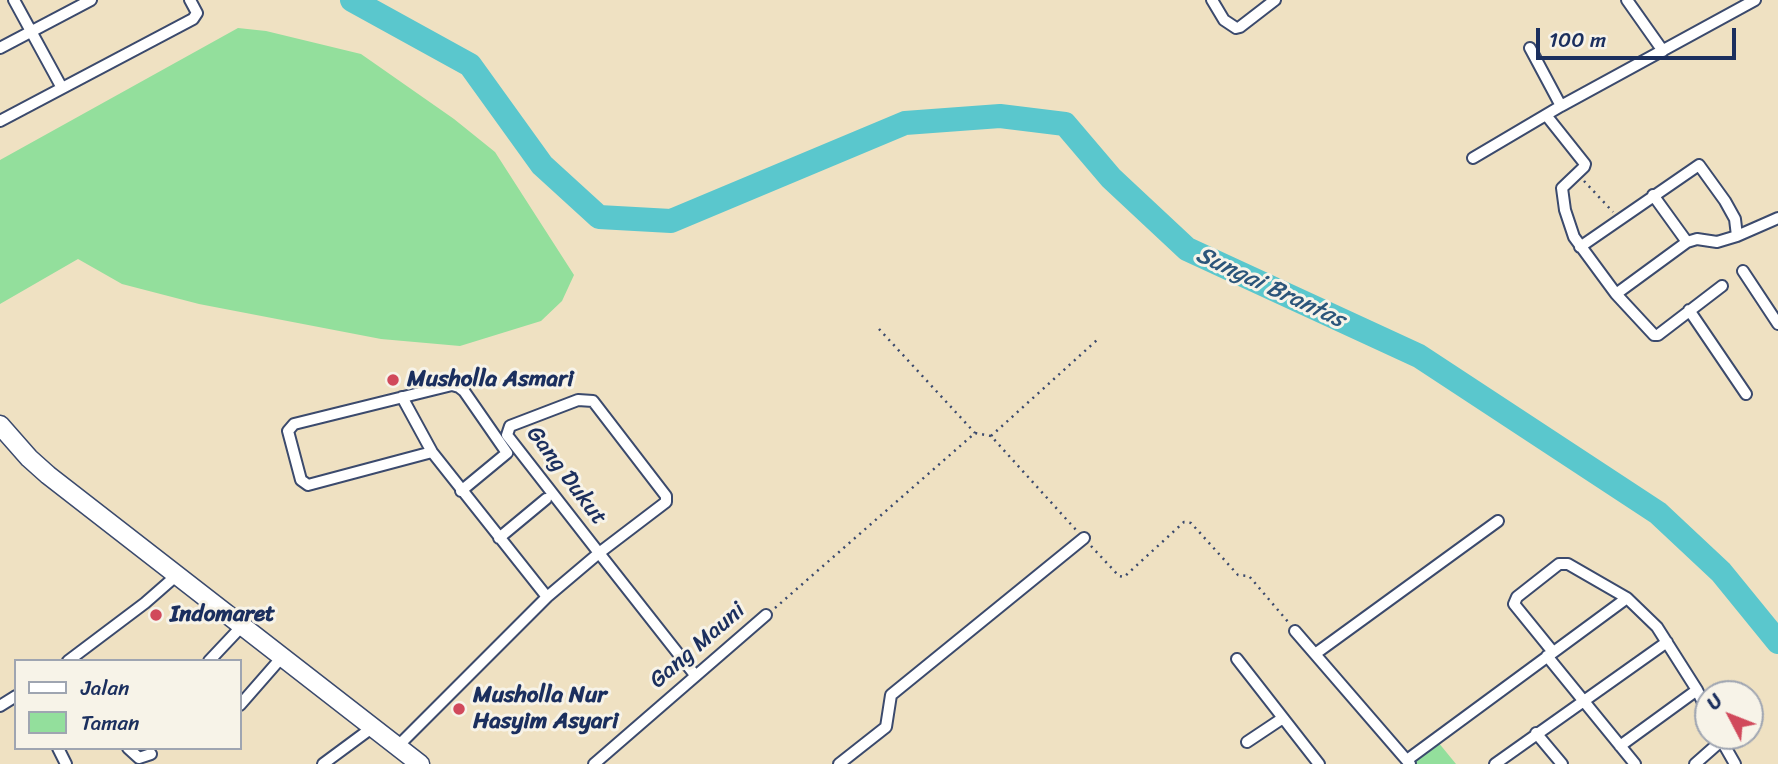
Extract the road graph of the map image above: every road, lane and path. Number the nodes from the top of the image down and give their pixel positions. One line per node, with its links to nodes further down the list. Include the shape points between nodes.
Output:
1 (14, 0): 8 (street)
2 (91, 0): 8 (street)
3 (190, 0): 12 (street, via 197,13 193,19)
4 (1212, 0): 5 (street, via 1224,20 1236,28)
5 (1275, 0)
6 (1627, 0): 11 (street)
7 (1755, 0): 11 (street)
8 (31, 32): 9 (street); 12 (street)
9 (0, 48)
10 (1530, 48): 13 (street)
11 (1663, 51): 13 (street)
12 (62, 88): 15 (street)
13 (1561, 106): 14 (street)
14 (1546, 115): 16 (street); 17 (street, via 1585,164)
15 (0, 121)
16 (1473, 158)
17 (1577, 174): 20 (path); 23 (street, via 1562,188 1562,194)
18 (1653, 195): 20 (street); 21 (street, via 1699,165 1726,201); 22 (street)
19 (1778, 218): 21 (street)
20 (1619, 219): 23 (street)
21 (1737, 236): 22 (street, via 1717,242)
22 (1687, 242): 26 (street)
23 (1580, 247): 26 (street)
24 (1743, 271): 28 (street)
25 (1722, 286): 27 (street)
26 (1616, 293): 27 (street, via 1654,335)
27 (1689, 310): 31 (street)
28 (1778, 324)
29 (879, 329): 34 (path)
30 (1097, 340): 35 (path)
31 (1746, 394)
32 (402, 397): 36 (street); 36 (street, via 289,427 301,480 308,485); 37 (street, via 459,387 505,448 506,456)
33 (0, 425): 43 (main road, via 48,475)
34 (975, 433): 35 (path); 46 (path)
35 (991, 436): 41 (path)
36 (432, 452): 37 (street)
37 (461, 491): 40 (street)
38 (546, 499): 40 (street)
39 (1498, 521): 50 (street)
40 (499, 538): 44 (street)
41 (1084, 538): 48 (path, via 1124,577 1185,522 1191,523 1238,575 1249,576); 74 (street, via 891,695 886,727)
42 (599, 553): 42 (street, Gang Dukut, via 508,435 510,426 578,400 593,401 666,496 662,506); 44 (street); 56 (street)
43 (177, 575): 47 (main road); 53 (street)
44 (547, 597): 66 (street)
45 (1627, 598): 49 (street); 51 (street); 51 (street, via 1568,564 1559,564 1514,604)
46 (766, 615): 56 (street, Gang Mauni)
47 (243, 626): 52 (main road); 54 (street)
48 (1295, 631): 50 (street)
49 (1667, 642): 57 (street); 59 (street)
50 (1315, 654): 70 (street)
51 (1550, 654): 59 (street); 70 (street)
52 (282, 657): 60 (street); 62 (main road)
53 (71, 659)
54 (211, 659)
55 (1237, 659): 61 (street)
56 (695, 675): 73 (street, Gang Mauni)
57 (1694, 685)
58 (1694, 692): 65 (street)
59 (1582, 701): 63 (street); 65 (street)
60 (242, 703)
61 (1283, 718): 64 (street); 75 (street)
62 (373, 727): 66 (main road); 71 (street)
63 (1536, 733): 76 (street); 77 (street)
64 (1247, 742)
65 (1620, 746): 78 (street)
66 (397, 747): 72 (main road)
67 (130, 750): 69 (street, via 139,758)
68 (1708, 750): 79 (street)
69 (150, 754)
70 (1408, 762)
71 (323, 764)
72 (420, 764)
73 (594, 764)
74 (839, 764)
75 (1319, 764)
76 (1495, 764)
77 (1562, 764)
78 (1636, 764)
79 (1695, 764)

